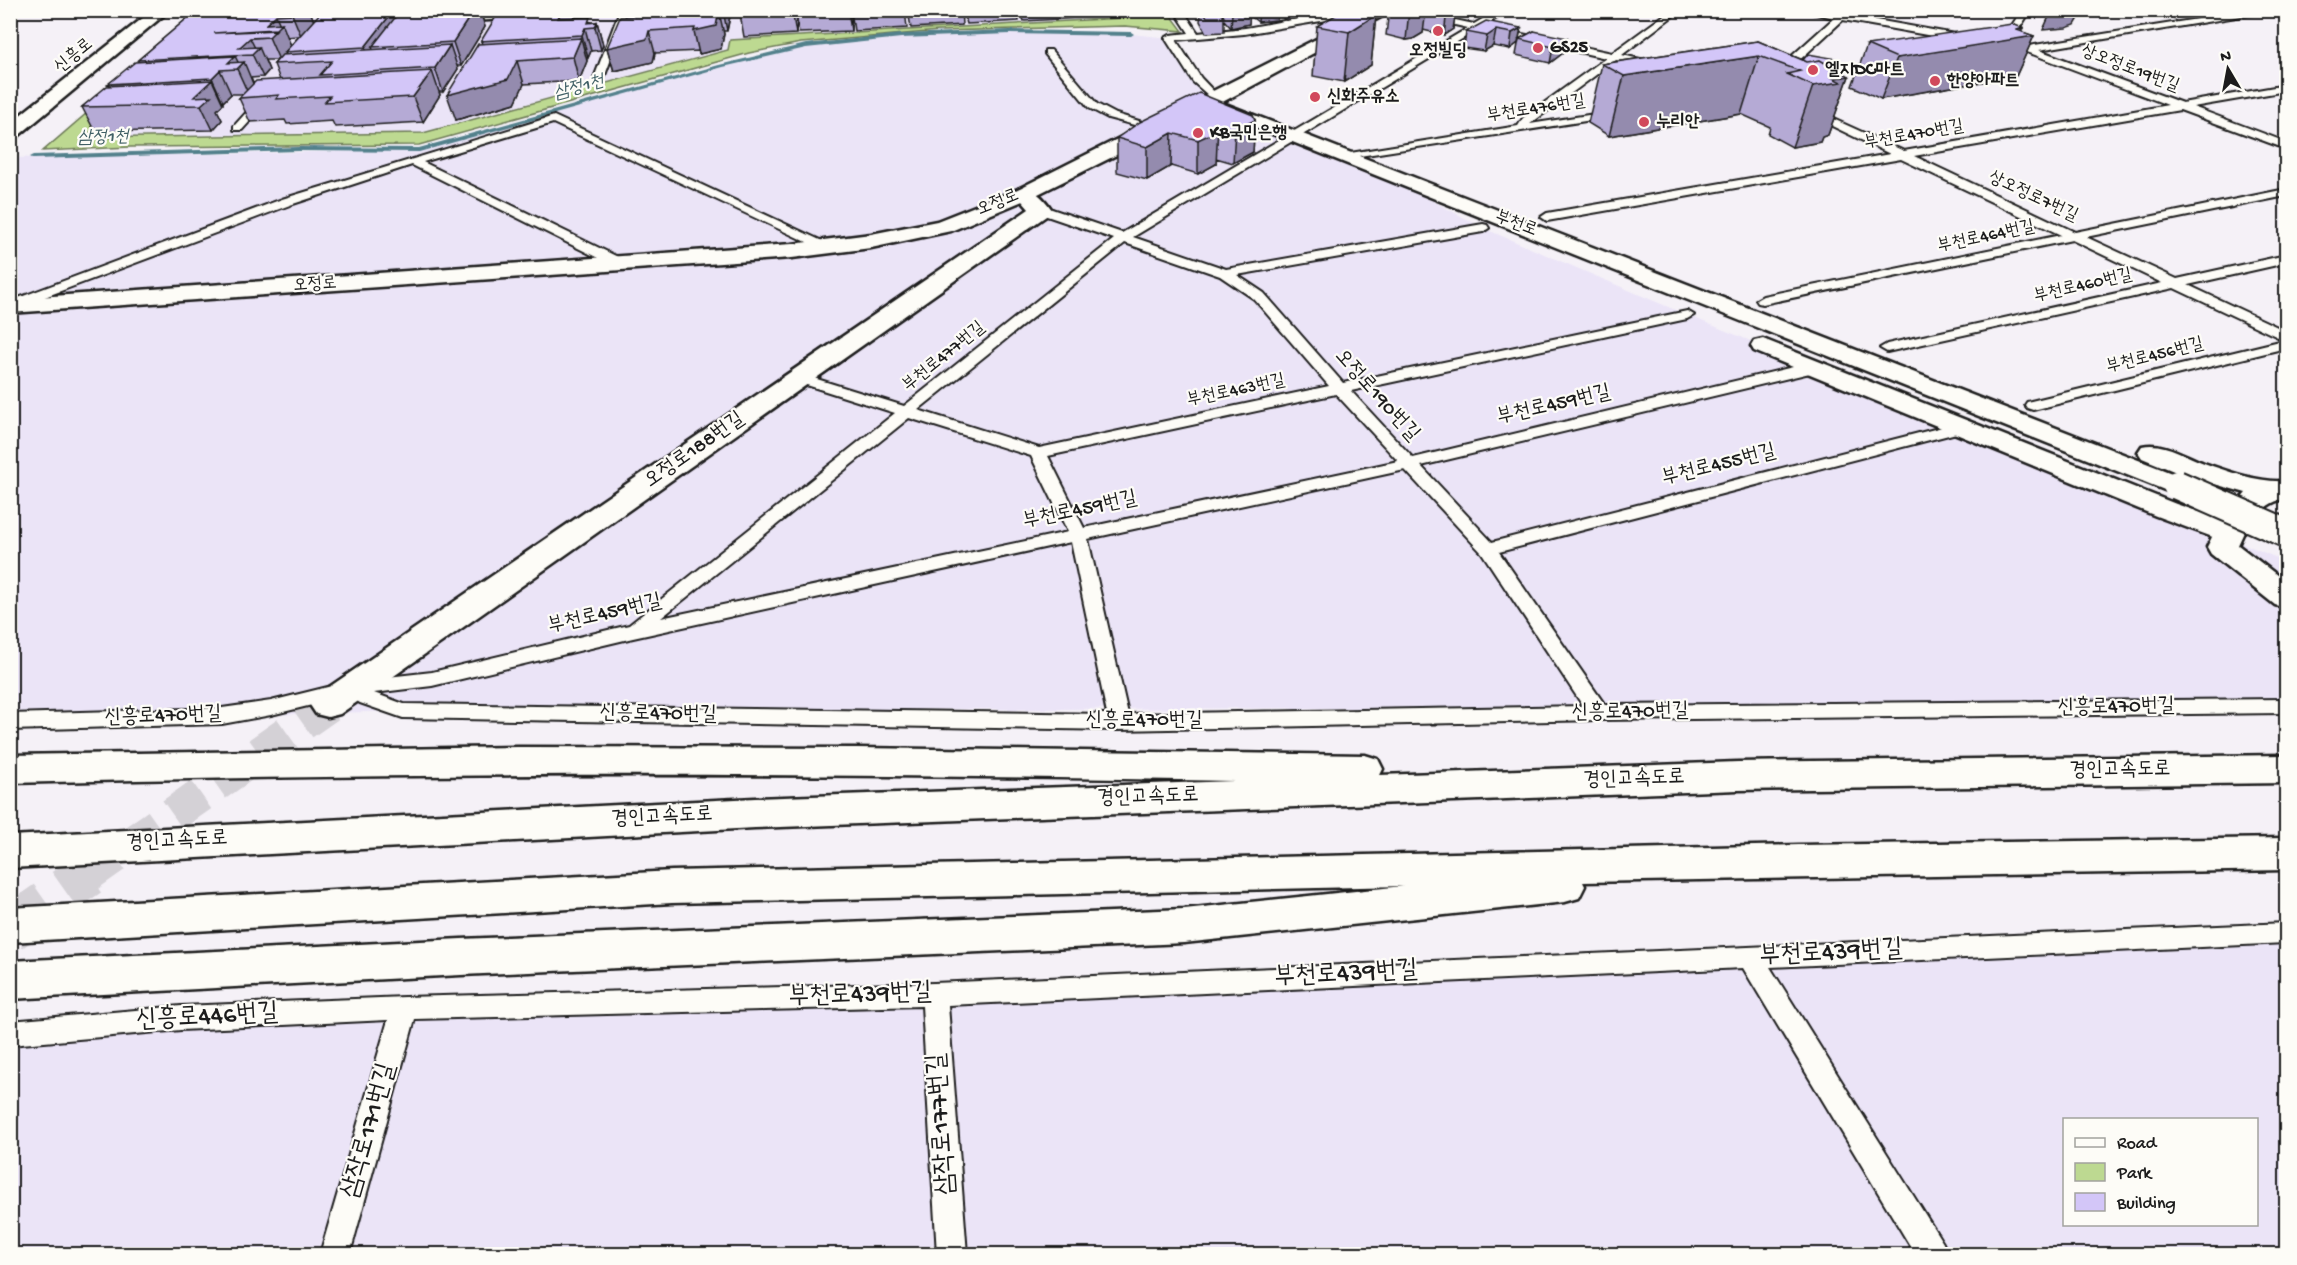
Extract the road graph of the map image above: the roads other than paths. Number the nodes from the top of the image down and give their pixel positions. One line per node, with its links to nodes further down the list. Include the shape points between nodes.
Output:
1 (163, 10): 37 (main road, 신흥로)
2 (583, 10): 15 (main road)
3 (626, 10): 26 (lane)
4 (1178, 10): 18 (lane)
5 (1387, 10): 16 (main road, 오정로)
6 (1394, 10): 17 (lane)
7 (1505, 10): 17 (lane, 부천로477번길)
8 (1677, 10): 24 (lane)
9 (1803, 10): 13 (lane)
10 (2027, 10): 20 (lane)
11 (2263, 10): 12 (lane)
12 (2272, 11): 14 (lane); 21 (lane)
13 (1844, 14): 19 (lane); 28 (lane, via 1772,80)
14 (2286, 16)
15 (416, 19)
16 (1371, 19): 18 (lane, via 1333,16); 30 (main road, 오정로)
17 (1476, 28): 24 (lane); 38 (lane, 부천로477번길)
18 (1196, 36): 30 (lane, via 1170,38)
19 (1979, 42)
20 (2003, 46): 22 (lane); 22 (lane, via 1993,49)
21 (2029, 49): 22 (lane); 32 (lane, 상오정로19번길)
22 (2018, 51)
23 (1047, 52): 36 (lane, via 1092,106 1112,116)
24 (1614, 57): 25 (lane); 34 (lane, via 1527,120)
25 (1671, 68)
26 (598, 78)
27 (277, 84): 35 (lane)
28 (1779, 88)
29 (2286, 88): 32 (lane, 부천로470번길)
30 (1212, 100): 36 (main road, 오정로); 38 (main road, 부천로)
31 (1796, 105): 40 (lane, 상오정로7번길)
32 (2181, 106): 39 (lane, 상오정로19번길); 40 (lane, 부천로470번길)
33 (1626, 112): 34 (lane, 부천로476번길)
34 (1523, 127): 41 (lane, 부천로476번길)
35 (238, 128)
36 (1157, 128): 45 (main road, 오정로)
37 (10, 133)
38 (1296, 137): 41 (main road, 부천로); 49 (lane, 부천로477번길)
39 (2286, 146)
40 (1902, 155): 46 (lane, 부천로470번길); 48 (lane, 상오정로7번길)
41 (1344, 157): 43 (main road, 부천로)
42 (412, 161): 50 (lane, 오정로, via 554,119); 52 (lane); 56 (lane, 오정로, via 286,202)
43 (1376, 170): 46 (main road, via 1462,189); 47 (main road); 61 (main road, 부천로)
44 (2286, 192): 48 (lane, 부천로464번길)
45 (1034, 201): 49 (lane, 오정로190번길); 50 (main road, 오정로, via 943,226); 62 (main road, 오정로188번길)
46 (1547, 217): 55 (main road)
47 (1483, 228): 53 (lane, 부천로); 57 (main road)
48 (2075, 236): 54 (lane, 상오정로7번길); 55 (lane, 부천로464번길)
49 (1123, 238): 53 (lane, 오정로190번길); 65 (lane, 부천로477번길)
50 (829, 247): 52 (main road, 오정로)
51 (2286, 259): 54 (lane, 부천로460번길)
52 (619, 263): 56 (main road, 오정로)
53 (1225, 273): 63 (lane, 오정로190번길, via 1259,296)
54 (2176, 284): 58 (lane, 상오정로7번길); 60 (lane, 부천로460번길)
55 (1763, 300): 60 (main road)
56 (10, 306)
57 (1687, 315): 61 (main road); 63 (lane, 부천로463번길)
58 (2286, 336)
59 (2286, 344): 64 (lane, 부천로456번길)
60 (1887, 348): 64 (main road)
61 (1819, 356): 66 (main road); 68 (lane, 부천로459번길); 70 (main road, bridge, via 2177,484)
62 (799, 378): 65 (lane, 부천로463번길); 76 (main road, 오정로188번길)
63 (1340, 389): 67 (lane, 부천로463번길); 68 (lane, 오정로190번길)
64 (2033, 405): 69 (main road, via 2196,470)
65 (906, 412): 67 (lane, 부천로463번길); 75 (lane, 부천로477번길)
66 (1962, 427): 72 (main road, via 2166,510); 73 (lane, 부천로455번길)
67 (1038, 453): 71 (lane)
68 (1409, 464): 71 (lane, 부천로459번길); 73 (lane, 오정로190번길)
69 (2280, 491): 72 (main road, via 2255,497)
70 (2286, 532)
71 (1078, 535): 75 (lane, 부천로459번길); 81 (lane)
72 (2226, 540): 74 (main road)
73 (1488, 549): 79 (lane, 오정로190번길)
74 (2286, 598)
75 (633, 631): 76 (lane, 부천로459번길, via 432,679)
76 (352, 688): 77 (main road, 오정로188번길); 80 (lane, 신흥로470번길, via 222,716); 81 (lane, 신흥로470번길, via 403,711)
77 (327, 705)
78 (2286, 706): 79 (lane, 신흥로470번길)
79 (1599, 713): 81 (lane, 신흥로470번길)
80 (10, 722)
81 (1119, 722)
82 (10, 769): 84 (main road, via 476,761 890,762)
83 (2286, 769): 84 (main road, 경인고속도로)
84 (1738, 776): 85 (main road, 경인고속도로, via 755,813)
85 (10, 852)
86 (2286, 854): 87 (main road)
87 (1799, 861): 88 (main road, via 672,887); 91 (main road, via 1184,926)
88 (10, 925)
89 (2286, 933): 90 (lane, 부천로439번길)
90 (1750, 957): 92 (lane, 부천로439번길); 97 (lane)
91 (10, 980)
92 (934, 994): 93 (lane, 부천로439번길); 96 (lane, 삼작로177번길)
93 (405, 1008): 94 (lane, 신흥로446번길, via 181,1018); 95 (lane, 삼작로171번길)
94 (10, 1033)
95 (335, 1254)
96 (952, 1254)
97 (1932, 1254)

